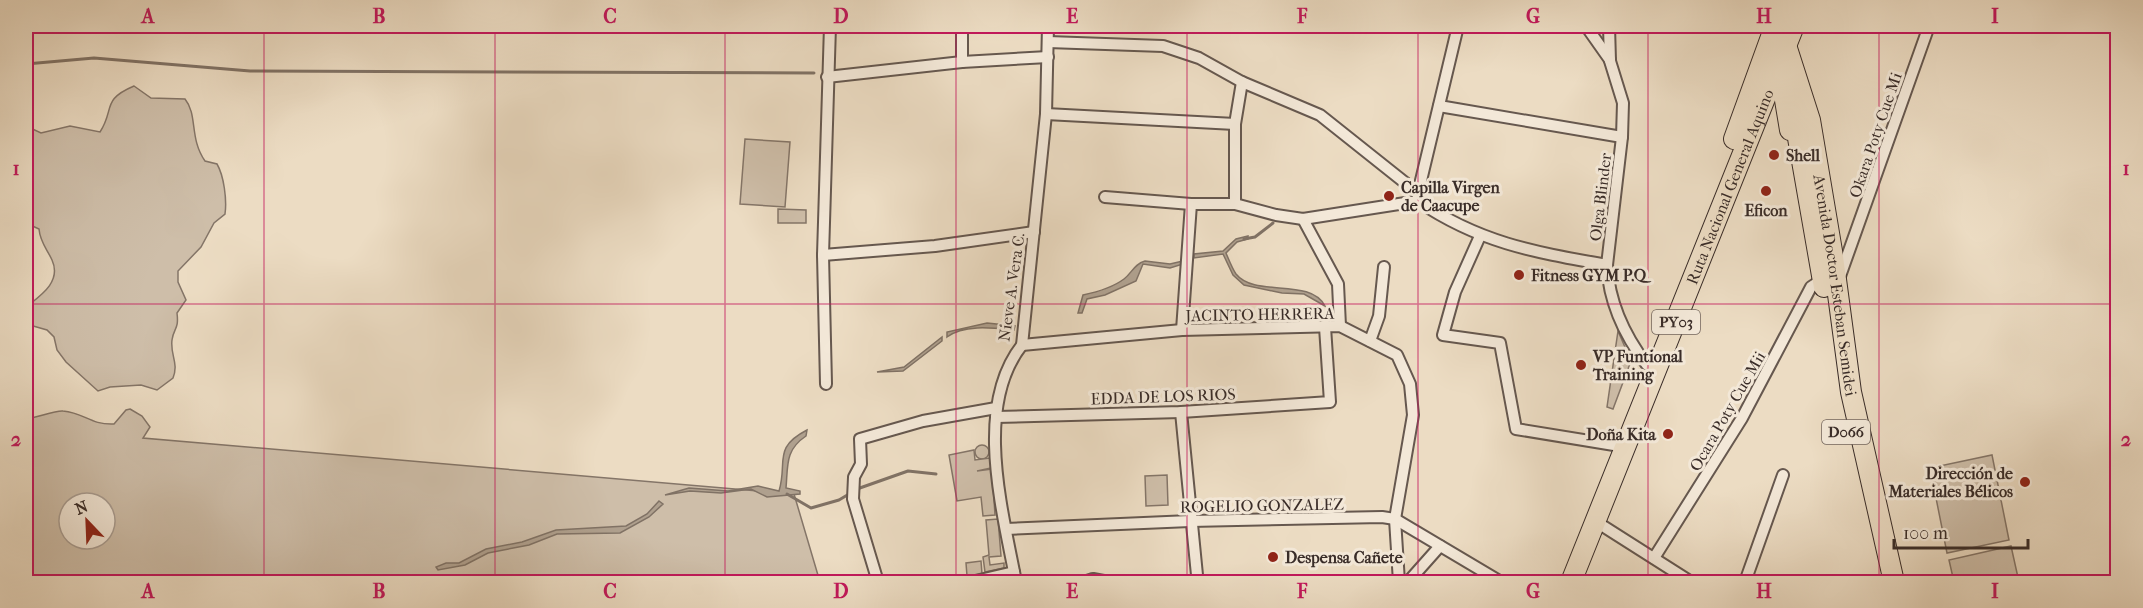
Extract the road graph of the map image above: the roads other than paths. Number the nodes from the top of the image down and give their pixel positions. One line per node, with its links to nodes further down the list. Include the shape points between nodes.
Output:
1 (830, 26): 15 (street)
2 (962, 26): 14 (street)
3 (1048, 26): 11 (street, Nieve A. Vera C.)
4 (1458, 26): 17 (street)
5 (1586, 26): 13 (street)
6 (1609, 26): 13 (street, Olga Blinder)
7 (1794, 26): 10 (highway, Ruta Nacional General Aquino / PY03)
8 (1802, 26): 19 (highway)
9 (1929, 26): 33 (street, Okara Poty Cue Mi)
10 (1774, 40): 19 (highway, D066); 20 (highway, Ruta Nacional General Aquino / PY03); 39 (highway, Ruta Nacional General Aquino / PY03)
11 (1048, 42): 12 (street, Nieve A. Vera C.); 16 (street, via 1163,46 1180,50)
12 (1048, 57): 14 (street); 18 (street, Nieve A. Vera C.)
13 (1610, 60): 22 (street, Olga Blinder, via 1623,103)
14 (962, 62): 15 (street)
15 (827, 77): 30 (street)
16 (1242, 82): 21 (street); 24 (street, via 1320,115)
17 (1439, 106): 22 (street); 24 (street)
18 (1047, 114): 21 (street); 28 (street, Nieve A. Vera C.)
19 (1797, 116): 20 (highway, via 1779,102 1771,102); 33 (highway, D066, via 1812,246)
20 (1757, 118): 47 (highway, Ruta Nacional General Aquino / PY03)
21 (1235, 124): 26 (street)
22 (1622, 137): 31 (street, Olga Blinder)
23 (1105, 197): 25 (street)
24 (1418, 197): 27 (street); 29 (street)
25 (1191, 204): 26 (street); 36 (street)
26 (1235, 204): 27 (street)
27 (1302, 219): 34 (street, via 1338,284)
28 (1034, 232): 30 (street, via 935,246); 38 (street, Nieve A. Vera C.)
29 (1480, 236): 31 (street, via 1523,249); 43 (street, via 1455,292 1443,335 1500,343 1516,429)
30 (823, 255): 40 (street)
31 (1607, 265): 39 (street, Olga Blinder, via 1618,318)
32 (1384, 267): 37 (street, via 1379,316)
33 (1829, 284): 50 (street, Ocara Poty Cue Mii, via 1811,287 1742,418); 64 (highway, Avenida Doctor Esteban Semidei / D066, via 1842,412); 65 (highway, Avenida Doctor Esteban Semidei / D066)
34 (1340, 326): 35 (street, JACINTO HERRERA); 37 (street, JACINTO HERRERA)
35 (1325, 327): 36 (street, JACINTO HERRERA); 42 (street, EDDA DE LOS RIOS, via 1330,402)
36 (1182, 330): 38 (street, JACINTO HERRERA)
37 (1370, 341): 45 (street, JACINTO HERRERA, via 1397,355 1413,400)
38 (1022, 345): 41 (street, Nieve A. Vera C., via 1010,360)
39 (1647, 365): 43 (highway, Ruta Nacional General Aquino / PY03)
40 (826, 384)
41 (996, 412): 42 (street, EDDA DE LOS RIOS); 48 (street, Nieve A. Vera C., via 997,474); 53 (street, EDDA DE LOS RIOS, via 923,421 860,439 861,464 854,477 853,499)
42 (1182, 412): 46 (street)
43 (1614, 445): 60 (highway, Ruta Nacional General Aquino / PY03)
44 (1783, 475): 63 (street)
45 (1395, 519): 46 (street, ROGELIO GONZALEZ); 49 (street, ROGELIO GONZALEZ); 57 (street, JACINTO HERRERA)
46 (1190, 521): 48 (street, ROGELIO GONZALEZ); 51 (street)
47 (1595, 521): 50 (street); 61 (highway, Ruta Nacional General Aquino / PY03)
48 (1006, 530): 52 (street, Nieve A. Vera C.)
49 (1440, 546): 58 (street); 59 (street, ROGELIO GONZALEZ)
50 (1653, 558): 62 (street)
51 (1197, 575)
52 (1015, 577): 54 (street)
53 (878, 582)
54 (971, 582)
55 (1084, 582): 56 (street)
56 (1109, 582)
57 (1399, 582)
58 (1408, 582)
59 (1501, 582)
60 (1559, 582)
61 (1571, 582)
62 (1691, 582)
63 (1745, 582)
64 (1882, 582)
65 (1894, 582)

